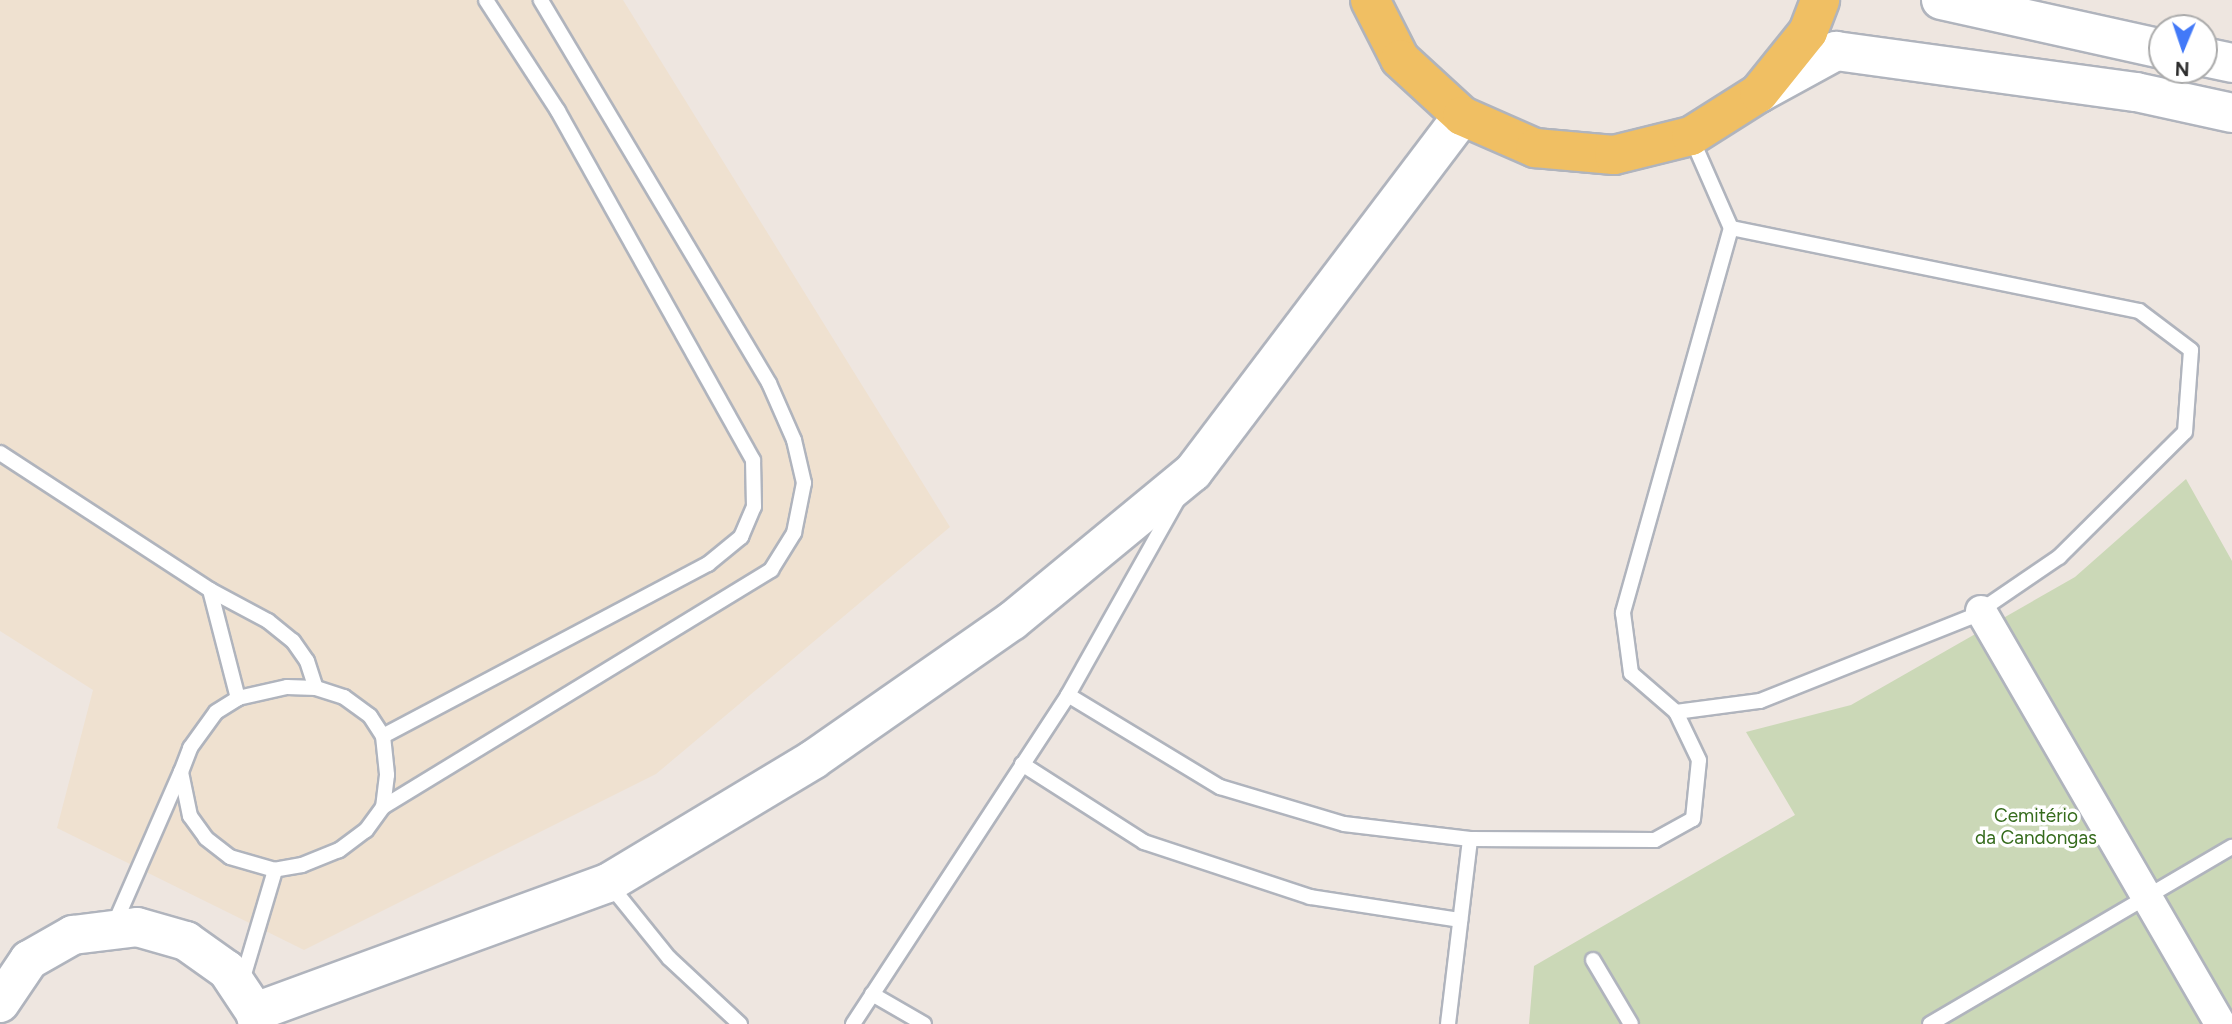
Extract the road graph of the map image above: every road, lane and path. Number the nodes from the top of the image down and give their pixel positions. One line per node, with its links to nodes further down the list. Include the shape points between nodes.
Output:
1 (486, 0): 20 (lane, via 558,111 753,460 754,507 741,537 708,564)
2 (541, 0): 23 (lane, via 769,383 794,440 804,483 794,533 771,570)
3 (1370, 0): 9 (main road, via 1401,59)
4 (1820, 0): 7 (main road, via 1808,32)
5 (1941, 0): 6 (street)
6 (2148, 46)
7 (1759, 93): 8 (street, via 1836,51 2136,92); 10 (main road)
8 (2232, 113)
9 (1462, 117): 10 (main road, via 1535,148 1614,155); 13 (street)
10 (1691, 136): 11 (lane)
11 (1731, 228): 15 (lane, via 2139,311 2191,350 2185,432 2059,557); 19 (lane, via 1623,613 1631,673)
12 (0, 453): 14 (lane)
13 (1193, 472): 17 (lane); 27 (street, via 990,636 814,759)
14 (211, 590): 16 (lane, via 268,621 293,641 307,661); 18 (lane)
15 (1981, 611): 19 (lane, via 1760,701); 28 (street)
16 (316, 688): 18 (lane, via 287,687); 20 (lane, via 344,697 370,716)
17 (1068, 695): 21 (lane); 24 (lane, via 1220,787 1344,824)
18 (238, 698): 22 (lane, via 216,712 201,730)
19 (1676, 712): 24 (lane, via 1699,760 1693,819 1655,840)
20 (383, 736): 23 (lane, via 387,775)
21 (1022, 764): 29 (lane, via 1144,842 1310,897); 32 (lane)
22 (181, 772): 26 (lane, via 190,816 206,838 230,857); 30 (lane)
23 (383, 807): 26 (lane, via 366,830 339,850)
24 (1470, 839): 29 (lane)
25 (2232, 847): 28 (lane)
26 (275, 870): 34 (lane)
27 (608, 883): 34 (street); 35 (lane, via 669,958)
28 (2147, 897): 40 (lane); 41 (street)
29 (1460, 920): 38 (lane)
30 (112, 930): 33 (street, via 74,935 29,960); 34 (street, via 137,927 186,941 227,971)
31 (1593, 960): 39 (lane)
32 (872, 994): 36 (lane); 37 (lane)
33 (0, 1003)
34 (251, 1008)
35 (740, 1024)
36 (853, 1024)
37 (925, 1024)
38 (1448, 1024)
39 (1631, 1024)
40 (1930, 1024)
41 (2220, 1024)

